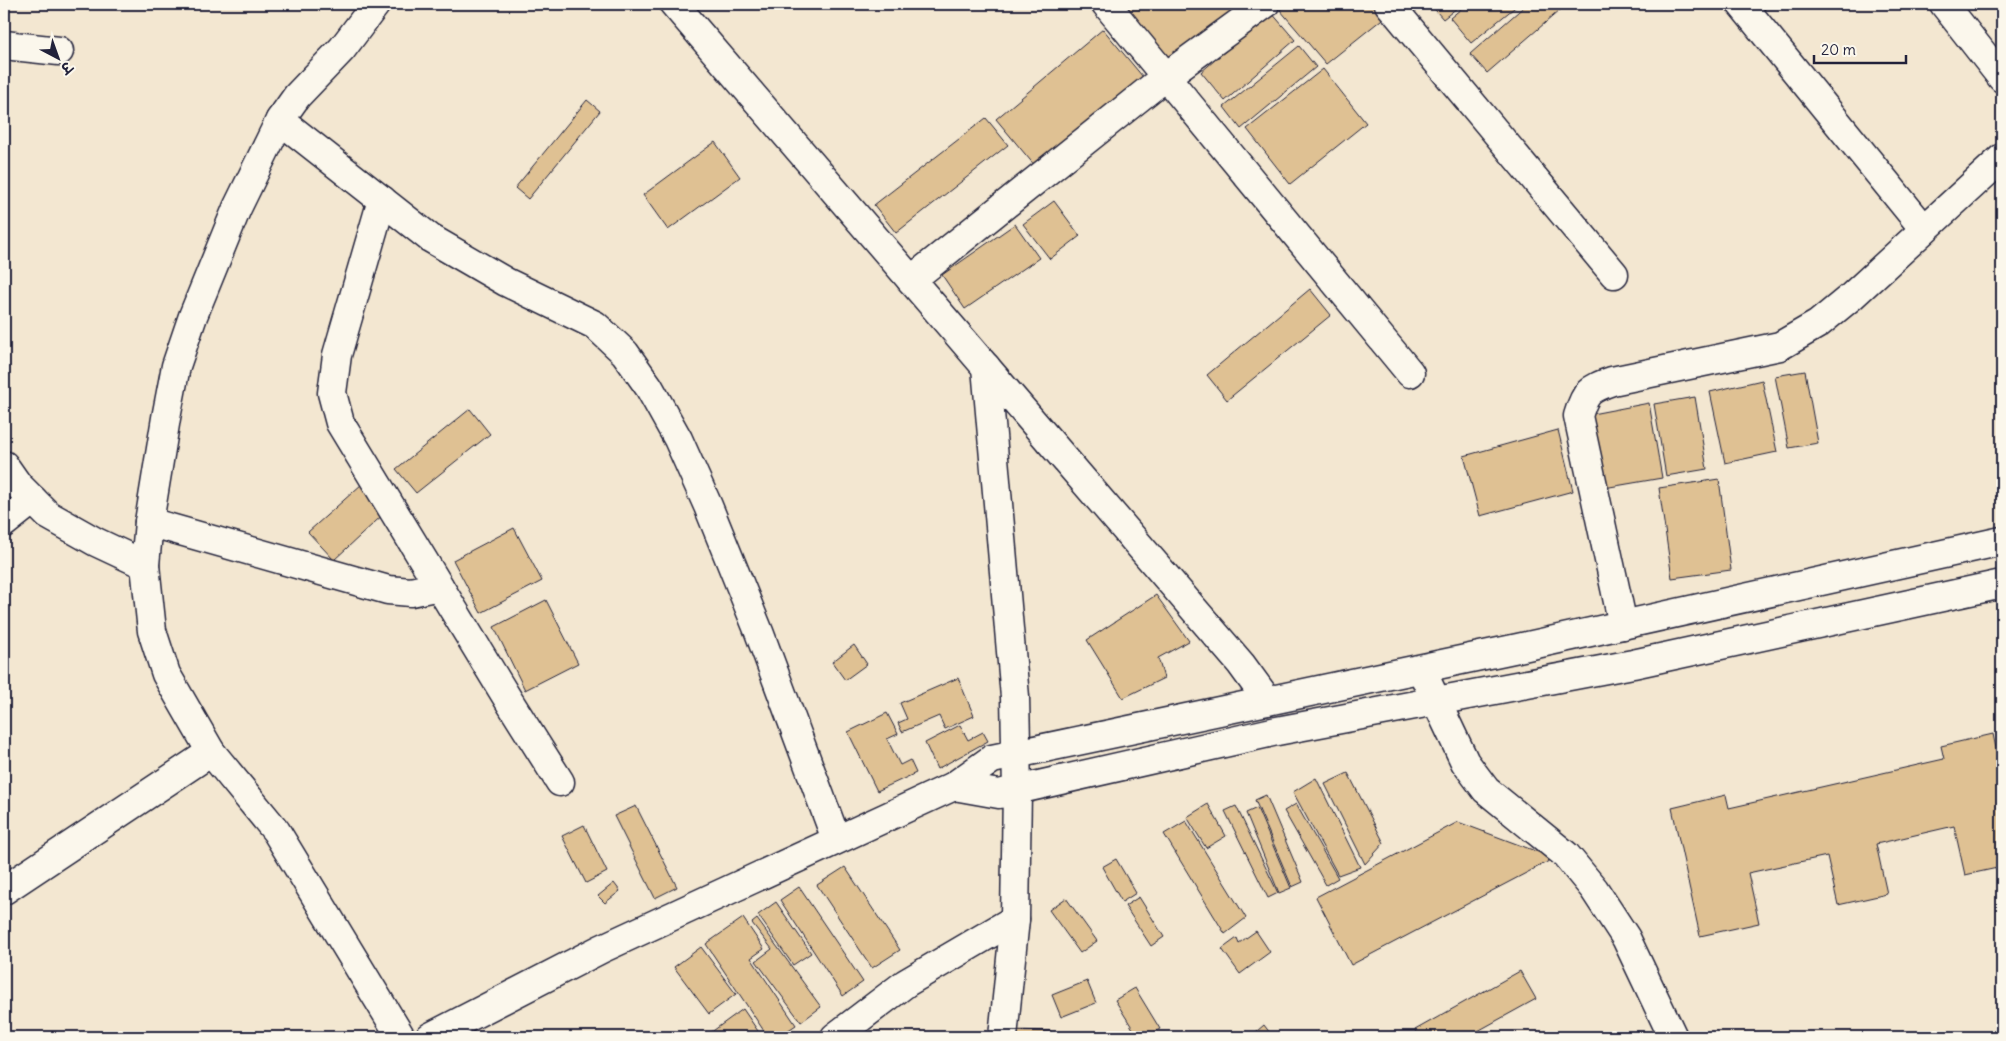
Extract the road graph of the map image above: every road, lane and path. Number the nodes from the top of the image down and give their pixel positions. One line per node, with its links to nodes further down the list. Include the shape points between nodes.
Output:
1 (376, 4): 12 (street)
2 (674, 4): 17 (street)
3 (1106, 4): 10 (street)
4 (1264, 4): 10 (street)
5 (1390, 4): 16 (street)
6 (1741, 4): 15 (street)
7 (1944, 4): 11 (street)
8 (4, 45): 9 (street)
9 (59, 51)
10 (1165, 76): 17 (street); 19 (street)
11 (2002, 78)
12 (280, 120): 14 (street); 22 (street, via 237,208 176,366)
13 (2002, 158): 15 (street)
14 (382, 200): 27 (street, via 337,355 332,393 340,423); 37 (street, via 430,238 506,282 595,325 625,352 678,439 708,506)
15 (1924, 229): 28 (street, via 1818,324 1780,346 1612,381 1594,387 1583,398 1578,416)
16 (1614, 274)
17 (911, 280): 18 (street)
18 (986, 368): 30 (street, via 1241,664); 33 (street, via 1015,697)
19 (1410, 373)
20 (4, 465): 21 (street)
21 (33, 500): 23 (street); 25 (street, via 48,515)
22 (149, 522): 25 (street); 27 (street, via 388,590 411,592)
23 (4, 523)
24 (2002, 541): 28 (street)
25 (145, 565): 32 (street, via 152,631 166,674)
26 (2002, 584): 31 (street, via 1633,664)
27 (439, 586): 34 (street)
28 (1623, 625): 29 (street)
29 (1421, 669): 30 (street); 31 (street)
30 (1268, 701): 33 (street)
31 (1436, 702): 36 (street, via 1277,731); 44 (street, via 1465,762 1486,790 1566,855 1594,889 1626,938)
32 (211, 752): 38 (street); 40 (street, via 276,832)
33 (1016, 754): 35 (street, via 992,759); 36 (street)
34 (560, 782)
35 (954, 786): 36 (street, via 998,794); 37 (street)
36 (1017, 790): 39 (street)
37 (836, 839): 41 (street, via 601,949)
38 (4, 890)
39 (1014, 919): 42 (street, via 906,983); 43 (street)
40 (400, 1037)
41 (430, 1037)
42 (835, 1037)
43 (1003, 1037)
44 (1673, 1037)

